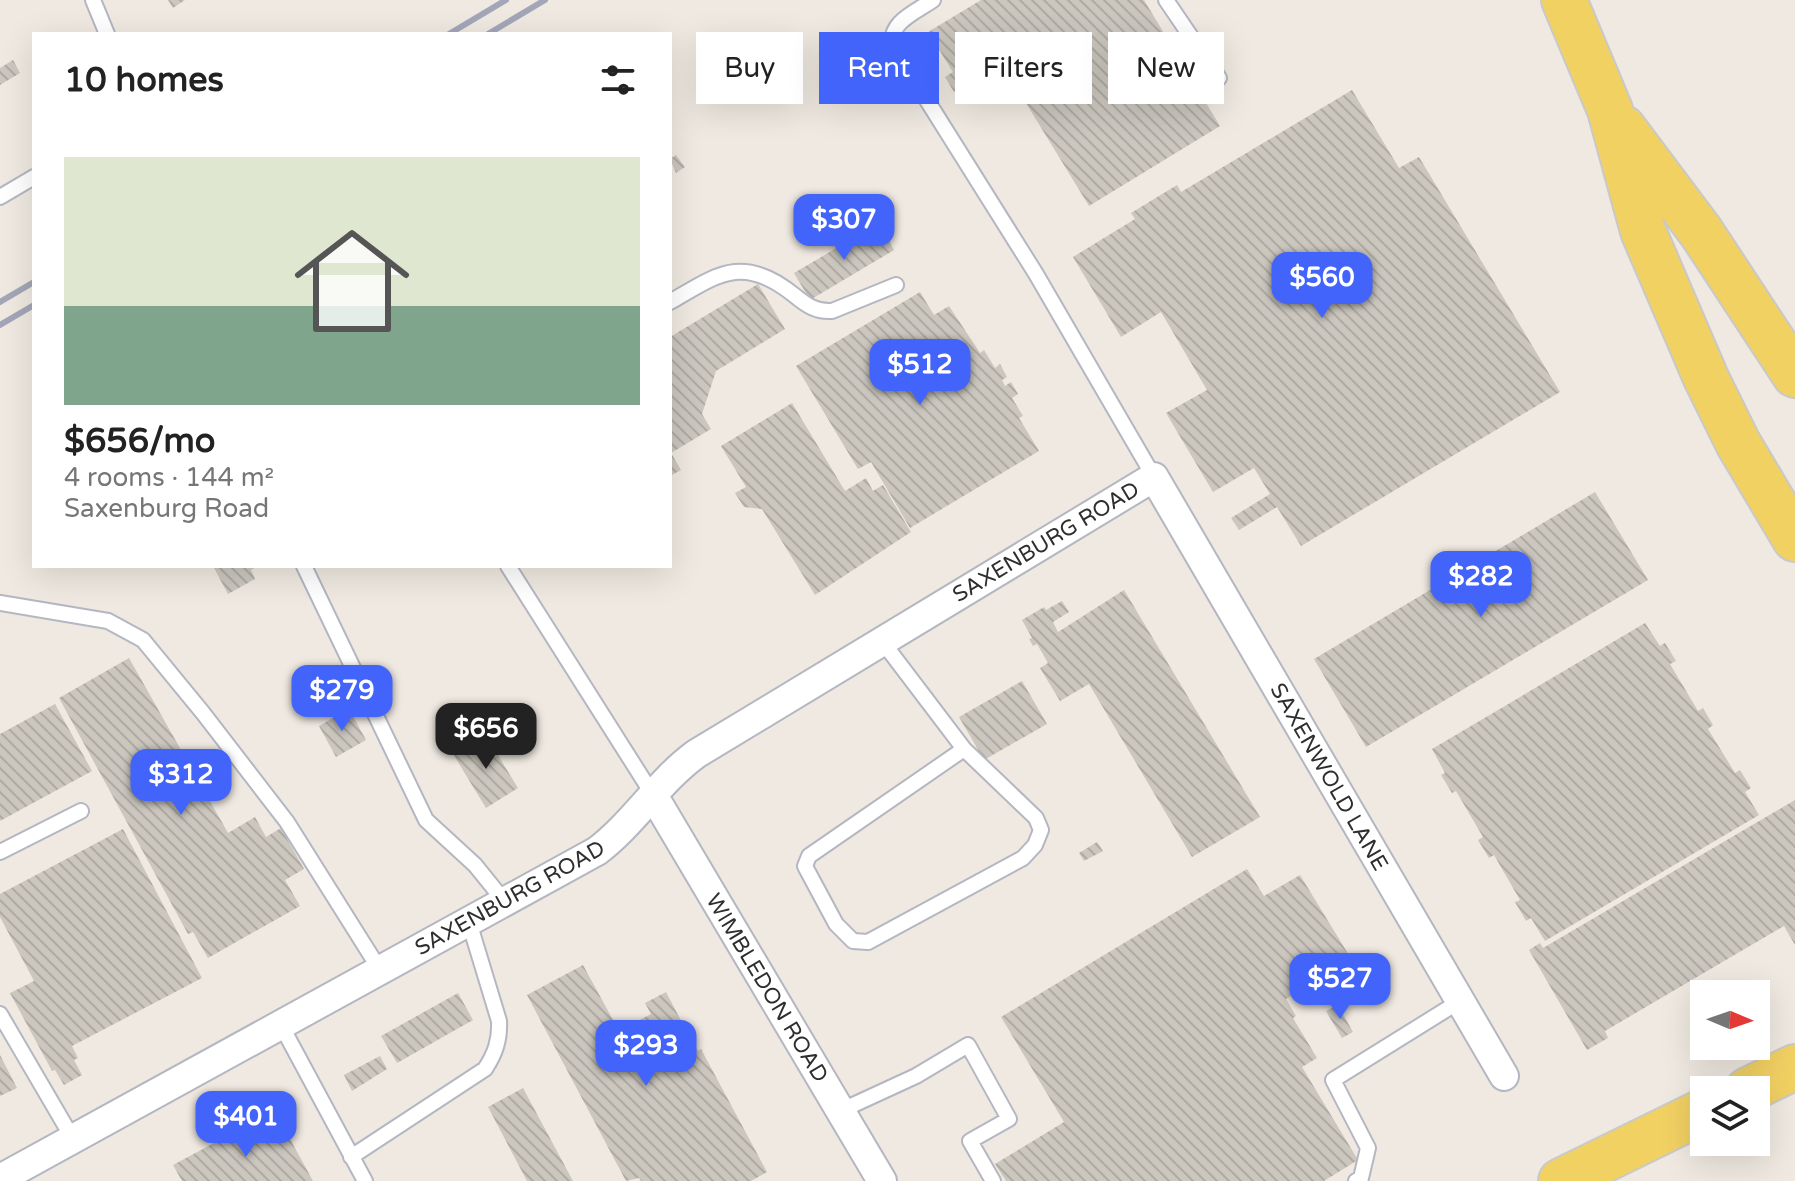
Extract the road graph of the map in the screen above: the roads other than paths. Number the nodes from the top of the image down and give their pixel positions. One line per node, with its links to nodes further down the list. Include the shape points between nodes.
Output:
1 (93, 0): 5 (lane)
2 (933, 0): 13 (lane, via 897,25 893,46 1036,274)
3 (1166, 0): 6 (lane)
4 (1564, 0): 7 (main road)
5 (106, 32)
6 (1188, 32)
7 (1610, 110): 12 (main road, via 1701,232); 14 (main road, via 1643,231 1706,378)
8 (32, 178): 9 (lane)
9 (0, 197)
10 (896, 285): 11 (lane, via 822,312 760,274 726,272)
11 (672, 301)
12 (1795, 375)
13 (1154, 477): 18 (street, SAXENBURG ROAD); 26 (street, SAXENWOLD LANE)
14 (1795, 539)
15 (305, 568): 23 (lane, via 426,820 475,865)
16 (509, 568): 20 (lane)
17 (0, 603): 25 (lane, via 108,621 143,640 287,822)
18 (882, 641): 19 (lane); 20 (street, SAXENBURG ROAD, via 696,754)
19 (964, 749): 19 (lane, via 1036,818 1040,838 1023,858 868,942 853,941 836,924 807,870 809,856)
20 (653, 795): 23 (street, SAXENBURG ROAD, via 597,851); 32 (street, WIMBLEDON ROAD)
21 (81, 811): 22 (lane)
22 (0, 852)
23 (505, 902): 24 (street, SAXENBURG ROAD)
24 (469, 922): 25 (street, SAXENBURG ROAD); 35 (lane, via 499,1021 493,1058 485,1069)
25 (380, 970): 28 (street, SAXENBURG ROAD)
26 (1460, 1001): 30 (street, SAXENWOLD LANE); 40 (lane, via 1333,1080 1368,1148)
27 (0, 1014): 34 (lane)
28 (281, 1025): 34 (street, SAXENBURG ROAD); 35 (lane)
29 (1795, 1067): 31 (main road)
30 (1504, 1076)
31 (1770, 1079)
32 (840, 1111): 38 (street, WIMBLEDON ROAD); 39 (lane, via 968,1045 1009,1119 970,1141)
33 (1690, 1118): 41 (main road)
34 (73, 1139): 36 (street, SAXENBURG ROAD)
35 (351, 1157): 37 (lane)
36 (0, 1179)
37 (365, 1181)
38 (882, 1181)
39 (993, 1181)
40 (1356, 1181)
41 (1561, 1181)

